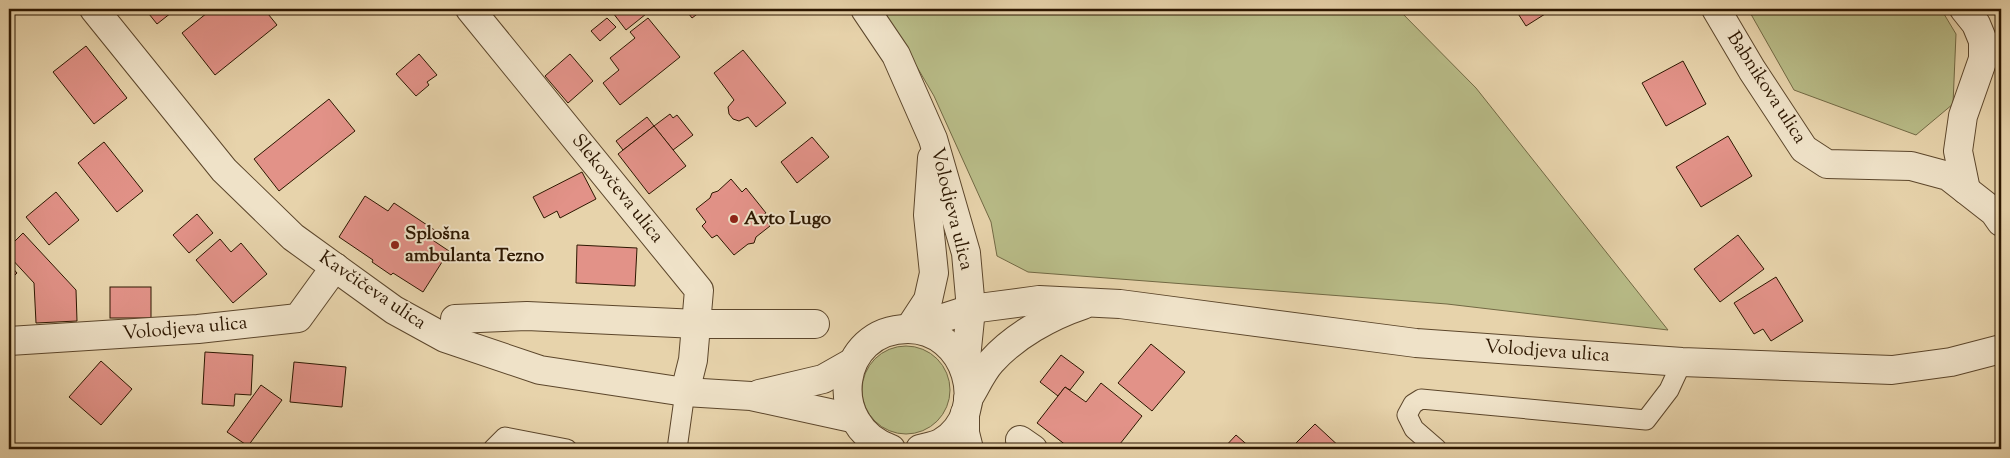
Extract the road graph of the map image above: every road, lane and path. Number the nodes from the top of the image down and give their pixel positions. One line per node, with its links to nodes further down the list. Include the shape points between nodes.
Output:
1 (94, 9): 9 (street, Kavčičeva ulica, via 224,170 293,236)
2 (470, 9): 13 (street, Slekovčeva ulica, via 699,290)
3 (865, 9): 6 (street, Volodjeva ulica, via 896,55)
4 (1716, 9): 7 (street, Babnikova ulica, via 1804,149 1827,164 1911,166 1948,176)
5 (1964, 9): 7 (street, via 1976,24 1983,41 1983,59 1963,116 1958,151)
6 (933, 139): 11 (street, Volodjeva ulica, via 966,253); 15 (street, Volodjeva ulica, via 928,215 934,274 928,300)
7 (1966, 190): 8 (street, Babnikova ulica, via 1994,212)
8 (2001, 222)
9 (335, 267): 16 (street, Volodjeva ulica, via 298,318 198,329); 21 (street, Kavčičeva ulica, via 394,310 445,338 540,370)
10 (1092, 302): 11 (street, Volodjeva ulica, via 1039,300); 19 (street, Volodjeva ulica, via 1416,342); 23 (street, Volodjeva ulica, via 1058,313 1021,337 990,363)
11 (971, 309): 15 (street, Volodjeva ulica); 20 (street, Volodjeva ulica)
12 (455, 319): 13 (street, Kavčičeva ulica, via 527,316)
13 (697, 324): 14 (street, Kavčičeva ulica); 21 (street, Slekovčeva ulica)
14 (815, 324)
15 (909, 329): 18 (street, via 879,336); 20 (street, via 948,344)
16 (12, 337)
17 (2001, 349): 19 (street, Volodjeva ulica, via 1951,362 1892,370)
18 (853, 362): 22 (street, via 823,379); 24 (street, via 846,390)
19 (1682, 362): 31 (lane, via 1669,390 1646,420 1421,399 1407,414 1409,422)
20 (965, 368): 23 (street, Volodjeva ulica)
21 (685, 392): 22 (street, Kavčičeva ulica); 27 (lane)
22 (751, 396): 24 (street)
23 (967, 406): 29 (street, Volodjeva ulica, via 956,429 942,442); 30 (street, Volodjeva ulica, via 965,433)
24 (852, 418): 28 (street, via 868,437)
25 (493, 449): 26 (lane, via 505,437)
26 (567, 449)
27 (678, 449)
28 (891, 449)
29 (920, 449)
30 (969, 449)
31 (1436, 449)

